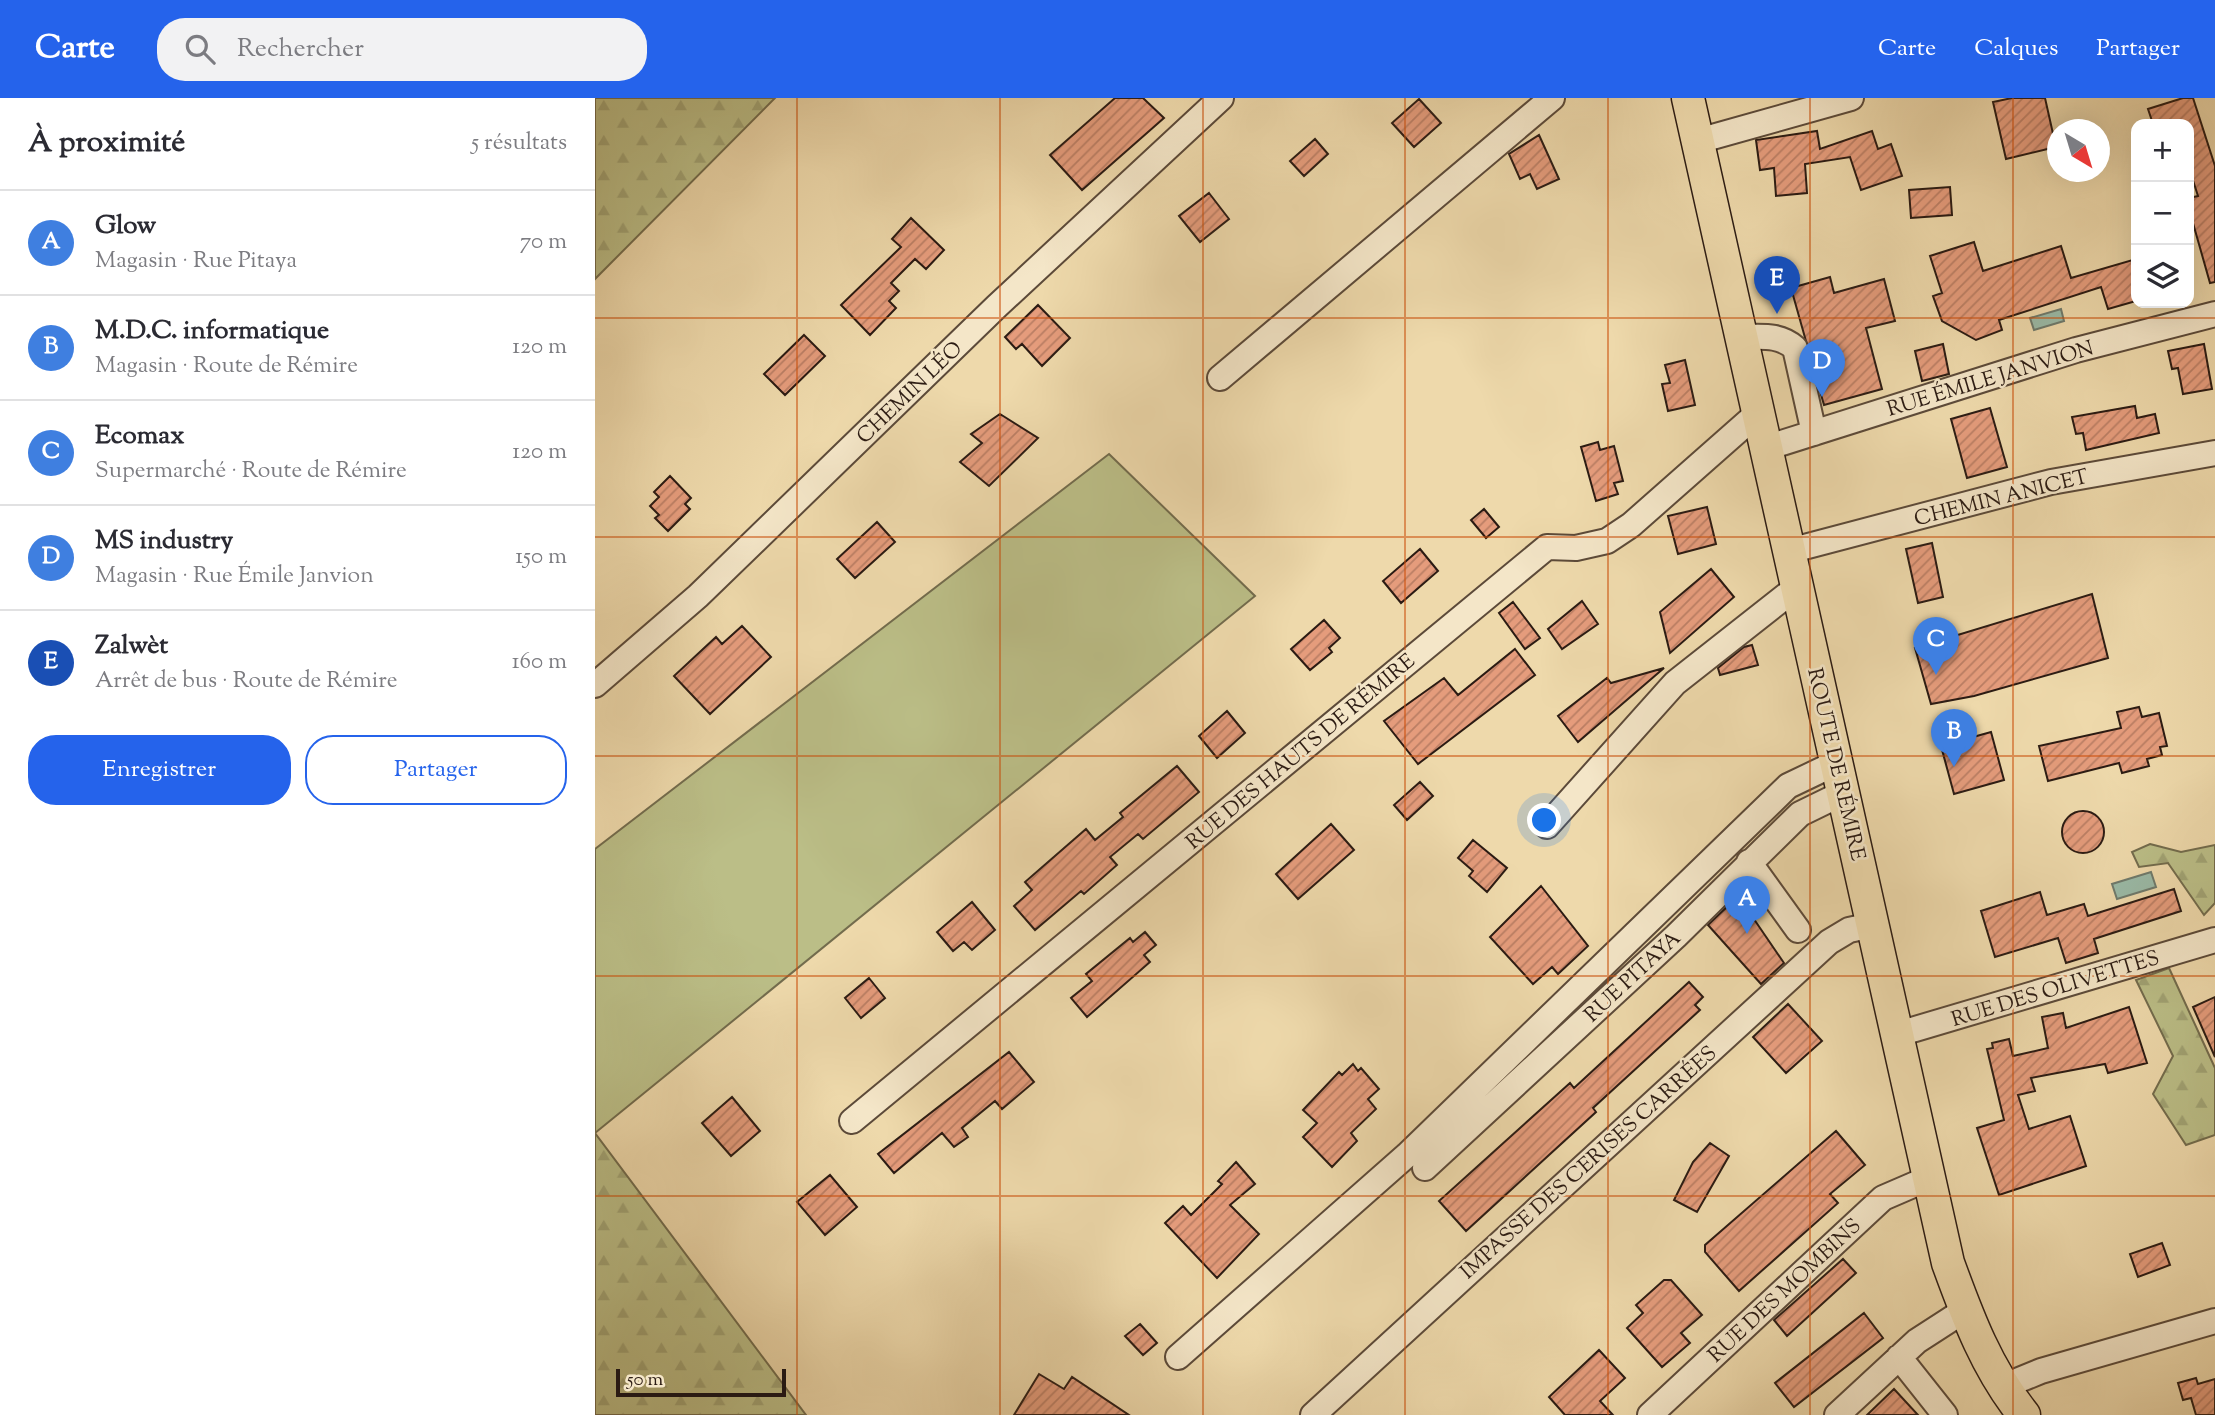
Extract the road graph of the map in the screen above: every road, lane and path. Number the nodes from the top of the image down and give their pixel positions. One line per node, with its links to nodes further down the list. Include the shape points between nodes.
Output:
1 (1221, 98): 15 (street, CHEMIN LÉO, via 997,306 698,596)
2 (1552, 98): 8 (street)
3 (1688, 98): 5 (main road, ROUTE DE RÉMIRE)
4 (1851, 98): 5 (street)
5 (1698, 141): 7 (main road, ROUTE DE RÉMIRE)
6 (2215, 314): 10 (street, RUE ÉMILE JANVION, via 2076,350)
7 (1742, 337): 9 (main road, ROUTE DE RÉMIRE); 10 (street, via 1774,337 1795,348)
8 (1220, 378)
9 (1759, 412): 11 (main road, ROUTE DE RÉMIRE); 23 (street, RUE DES HAUTS DE RÉMIRE, via 1607,541 1576,548 1547,547)
10 (1814, 433): 11 (street, RUE ÉMILE JANVION)
11 (1766, 448): 13 (main road, ROUTE DE RÉMIRE)
12 (2215, 453): 13 (street, CHEMIN ANICET, via 2050,482)
13 (1789, 551): 14 (main road, ROUTE DE RÉMIRE)
14 (1797, 587): 16 (main road, ROUTE DE RÉMIRE); 17 (street, via 1675,683)
15 (595, 685)
16 (1840, 778): 18 (street, RUE PITAYA); 19 (main road, ROUTE DE RÉMIRE); 28 (street, via 1788,786 1407,1155)
17 (1547, 826)
18 (1749, 862): 20 (street); 24 (street, RUE PITAYA, via 1676,936)
19 (1873, 925): 22 (main road, ROUTE DE RÉMIRE); 31 (street, IMPASSE DES CERISES CARRÉES, via 1850,930 1829,942)
20 (1798, 930)
21 (2215, 940): 22 (street, RUE DES OLIVETTES)
22 (1895, 1035): 25 (main road, ROUTE DE RÉMIRE)
23 (852, 1121)
24 (1425, 1168)
25 (1927, 1179): 26 (main road, ROUTE DE RÉMIRE); 32 (street, RUE DES MOMBINS, via 1884,1198)
26 (1965, 1310): 29 (street); 30 (main road, ROUTE DE RÉMIRE)
27 (2215, 1321): 30 (street, via 2041,1371)
28 (1178, 1357)
29 (1899, 1357): 33 (street); 34 (street)
30 (2002, 1387): 35 (main road, ROUTE DE RÉMIRE)
31 (1313, 1415)
32 (1650, 1415)
33 (1837, 1415)
34 (1945, 1415)
35 (2024, 1415)

